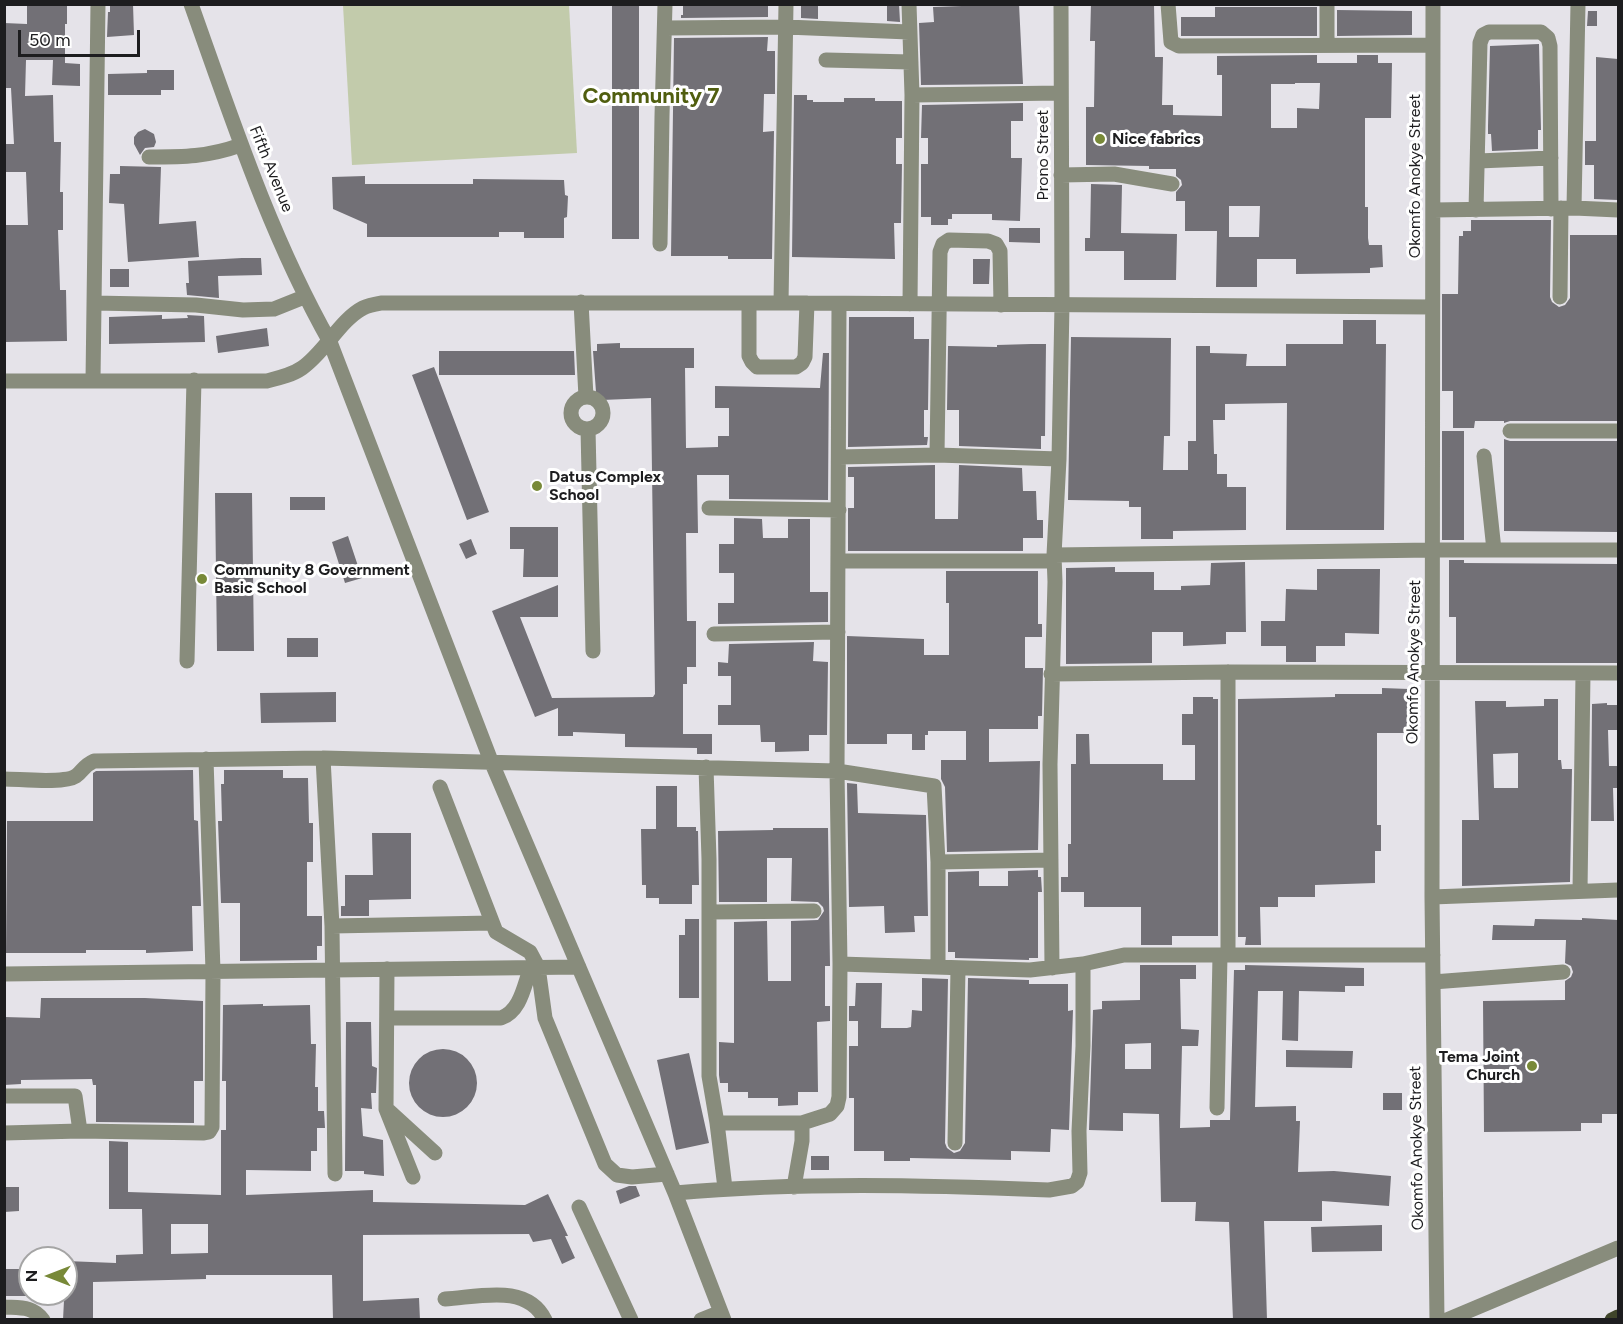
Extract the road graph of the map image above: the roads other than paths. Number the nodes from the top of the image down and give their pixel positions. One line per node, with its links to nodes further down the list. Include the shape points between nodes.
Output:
1 (98, 4): 34 (street)
2 (191, 4): 20 (street, Fifth Avenue)
3 (665, 4): 12 (street)
4 (786, 4): 11 (street)
5 (909, 4): 13 (street)
6 (1061, 4): 18 (street, Prono Street)
7 (1168, 4): 14 (street, via 1171,42 1179,46)
8 (1326, 4): 14 (street)
9 (1433, 4): 15 (street, Okomfo Anokye Street)
10 (1578, 4): 26 (street)
11 (786, 27): 12 (street); 13 (street); 36 (street)
12 (665, 28): 30 (street)
13 (909, 32): 17 (street)
14 (1327, 45): 15 (street)
15 (1433, 45): 27 (street, Okomfo Anokye Street)
16 (826, 60): 17 (street)
17 (911, 62): 19 (street)
18 (1061, 93): 19 (street); 24 (street, Prono Street)
19 (912, 95): 39 (street)
20 (241, 145): 21 (street, via 208,155); 31 (street, Fifth Avenue)
21 (149, 157)
22 (1551, 158): 23 (street); 23 (street, via 1548,38 1541,32 1488,32 1480,43); 26 (street)
23 (1478, 161): 28 (street)
24 (1061, 175): 25 (street, via 1114,174); 42 (street, Prono Street)
25 (1172, 184)
26 (1562, 208): 28 (street); 29 (street); 32 (street)
27 (1433, 210): 28 (street); 43 (street, Okomfo Anokye Street)
28 (1476, 210)
29 (1618, 210)
30 (660, 244)
31 (304, 297): 34 (street, via 274,309 243,310); 44 (street, Fifth Avenue)
32 (1560, 297)
33 (581, 302): 35 (street); 44 (street, via 382,303 365,307 352,316); 63 (street, via 585,397 596,400 603,414 598,424 588,429)
34 (94, 303): 45 (street)
35 (749, 303): 36 (street); 37 (street, via 749,356 757,367 796,367 802,363)
36 (781, 303): 37 (street)
37 (807, 303): 38 (street)
38 (839, 304): 39 (street); 52 (street)
39 (910, 304): 40 (street)
40 (940, 304): 41 (street); 41 (street, via 940,252 949,240 996,244 1000,251); 50 (street)
41 (1001, 304): 42 (street)
42 (1062, 305): 43 (street); 53 (street, Prono Street)
43 (1432, 307): 56 (street, Okomfo Anokye Street)
44 (330, 342): 46 (street, via 302,368 283,378); 72 (street, Fifth Avenue)
45 (93, 380): 46 (street); 47 (street)
46 (194, 380): 64 (street)
47 (4, 381)
48 (1510, 430): 49 (street)
49 (1618, 431)
50 (938, 456): 52 (street); 53 (street)
51 (1484, 456): 57 (street)
52 (839, 457): 55 (street)
53 (1059, 459): 59 (street, Prono Street)
54 (709, 508): 55 (street)
55 (839, 510): 60 (street)
56 (1433, 550): 57 (street); 59 (street); 69 (street, Okomfo Anokye Street)
57 (1494, 550): 58 (street)
58 (1618, 550)
59 (1054, 558): 60 (street); 68 (street, Prono Street)
60 (839, 561): 61 (street)
61 (838, 632): 62 (street); 74 (street)
62 (714, 634)
63 (593, 651)
64 (187, 661)
65 (1228, 672): 68 (street); 69 (street); 86 (street)
66 (1583, 673): 67 (street); 69 (street); 80 (street)
67 (1618, 673)
68 (1051, 674): 77 (street, Prono Street)
69 (1431, 674): 81 (street, Okomfo Anokye Street)
70 (323, 758): 71 (street); 72 (street); 85 (street)
71 (206, 759): 75 (street, via 94,761 65,780); 97 (street)
72 (491, 761): 73 (street); 91 (street, Fifth Avenue)
73 (706, 767): 74 (street); 83 (street)
74 (837, 771): 78 (street, via 934,786); 88 (street)
75 (4, 779)
76 (440, 787): 84 (street)
77 (1051, 860): 78 (street); 94 (street, Prono Street)
78 (938, 862): 92 (street)
79 (1618, 890): 80 (street)
80 (1580, 891): 81 (street)
81 (1431, 897): 87 (street, Okomfo Anokye Street)
82 (814, 911): 83 (street)
83 (709, 912): 105 (street, via 709,1076)
84 (492, 923): 85 (street); 90 (street, via 496,932 530,952)
85 (332, 926): 95 (street)
86 (1224, 955): 87 (street); 89 (street, via 1124,955); 103 (street)
87 (1433, 955): 100 (street, Okomfo Anokye Street)
88 (840, 964): 92 (street); 106 (street, via 837,1106 830,1114)
89 (1083, 964): 94 (street); 114 (street, via 1080,1173 1072,1186 1048,1190)
90 (534, 966): 91 (street); 96 (street); 101 (street, via 516,1008 501,1018); 112 (street, via 545,1018 605,1164 617,1175)
91 (579, 967): 112 (street, Fifth Avenue)
92 (938, 967): 93 (street)
93 (958, 968): 94 (street); 109 (street)
94 (1052, 968)
95 (332, 969): 96 (street); 97 (street); 111 (street)
96 (387, 969): 101 (street)
97 (213, 971): 99 (street); 107 (street, via 209,1132)
98 (1563, 972): 100 (street)
99 (4, 974)
100 (1433, 982): 127 (street, Okomfo Anokye Street)
101 (387, 1018): 104 (street)
102 (4, 1096): 107 (street, via 75,1096)
103 (1217, 1107)
104 (386, 1109): 110 (street); 113 (street)
105 (717, 1123): 106 (street); 115 (street)
106 (802, 1123): 114 (street)
107 (80, 1131): 108 (street)
108 (4, 1133)
109 (955, 1143)
110 (435, 1153)
111 (335, 1174)
112 (667, 1174): 116 (street, Fifth Avenue)
113 (413, 1177)
114 (794, 1187): 115 (street)
115 (725, 1188): 116 (street)
116 (675, 1193): 121 (street, Fifth Avenue)
117 (579, 1207): 125 (street)
118 (1618, 1248): 128 (street)
119 (445, 1299): 124 (street, via 514,1294 541,1310)
120 (4, 1307): 123 (street, via 27,1308)
121 (722, 1316): 126 (street)
122 (1618, 1317): 129 (main road)
123 (43, 1320)
124 (545, 1320)
125 (631, 1320)
126 (701, 1320)
127 (1437, 1320)
128 (1447, 1320)
129 (1612, 1320)

